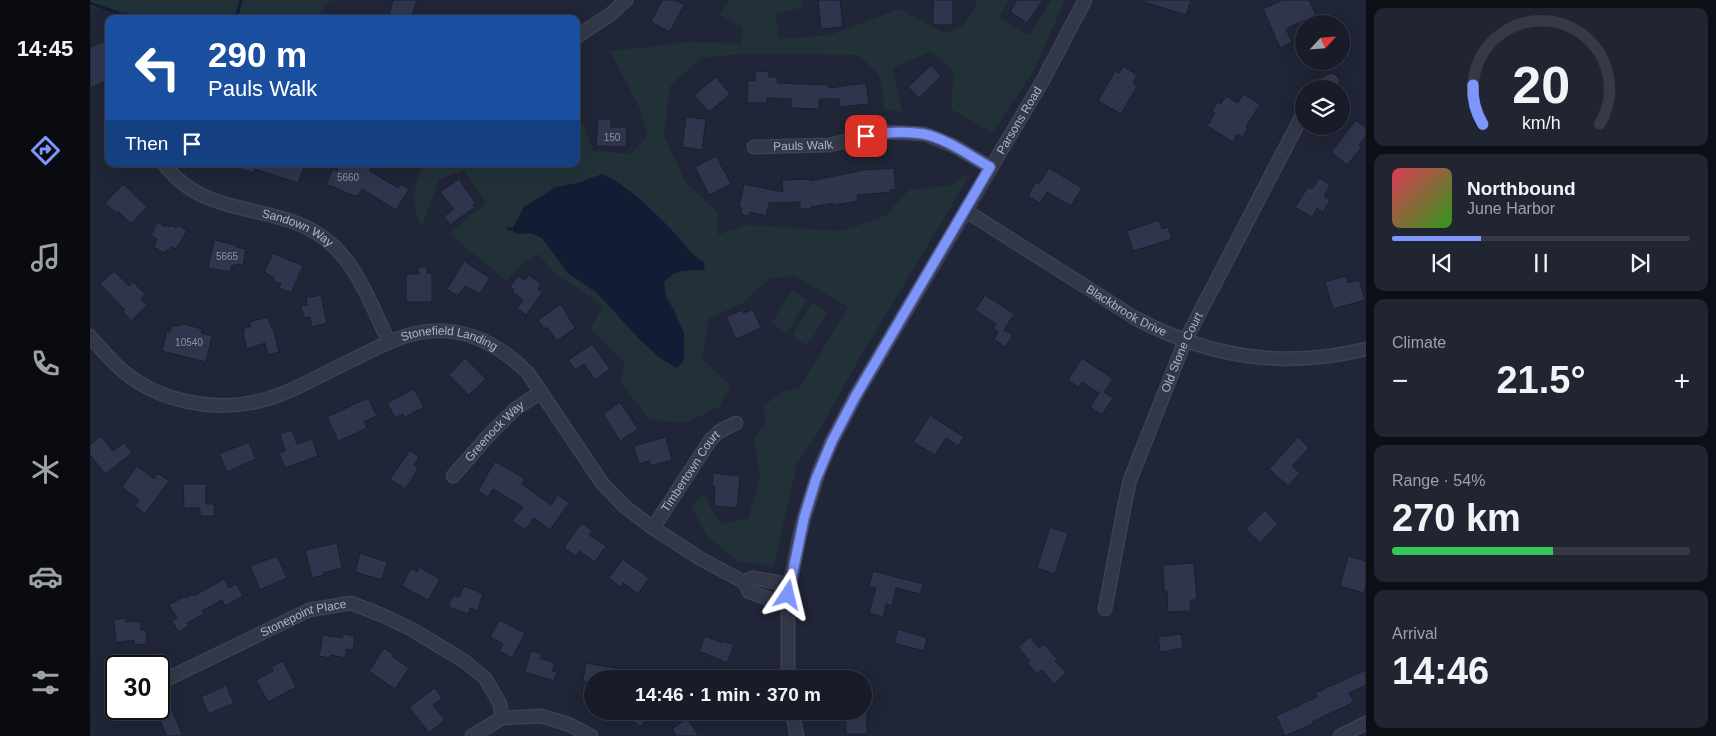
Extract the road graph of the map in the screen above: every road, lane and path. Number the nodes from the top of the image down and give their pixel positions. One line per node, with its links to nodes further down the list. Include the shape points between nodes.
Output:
1 (626, 0): 3 (street, via 612,14)
2 (1085, 0): 7 (street, Parsons Road, via 1042,82)
3 (580, 34)
4 (1295, 129): 10 (street, Old Stone Court)
5 (754, 147): 7 (street, Pauls Walk, via 829,145 885,132 925,134)
6 (167, 167): 11 (street, Sandown Way, via 198,194 295,222 329,241 354,270)
7 (990, 167): 8 (street, Parsons Road)
8 (966, 211): 10 (street, Blackbrook Drive, via 1136,318); 17 (street, Parsons Road, via 832,441 804,518)
9 (90, 336): 11 (street, Stonefield Landing, via 110,360 141,384 176,399 220,406 261,400 286,391)
10 (1185, 341): 12 (street, Blackbrook Drive, via 1221,351 1278,359 1306,359); 18 (street, Old Stone Court, via 1130,480)
11 (389, 342): 13 (street, Stonefield Landing, via 431,331 474,336 512,357)
12 (1366, 349)
13 (541, 392): 15 (street, Greenock Way, via 515,409); 16 (street, Stonefield Landing, via 602,483 625,507)
14 (736, 423): 16 (street, Timbertown Court, via 711,439)
15 (454, 476)
16 (653, 528): 17 (street, Stonefield Landing, via 744,582 752,578 782,583)
17 (788, 595): 19 (street, Parsons Road)
18 (1106, 609)
19 (788, 670)
20 (170, 678): 21 (street, Stonepoint Place, via 309,610 350,603 413,630 464,661 485,678 500,704)
21 (502, 718): 24 (street); 25 (street, via 541,716 568,724)
22 (794, 720): 26 (street)
23 (1366, 723): 27 (street)
24 (472, 736)
25 (591, 736)
26 (797, 736)
27 (1340, 736)

